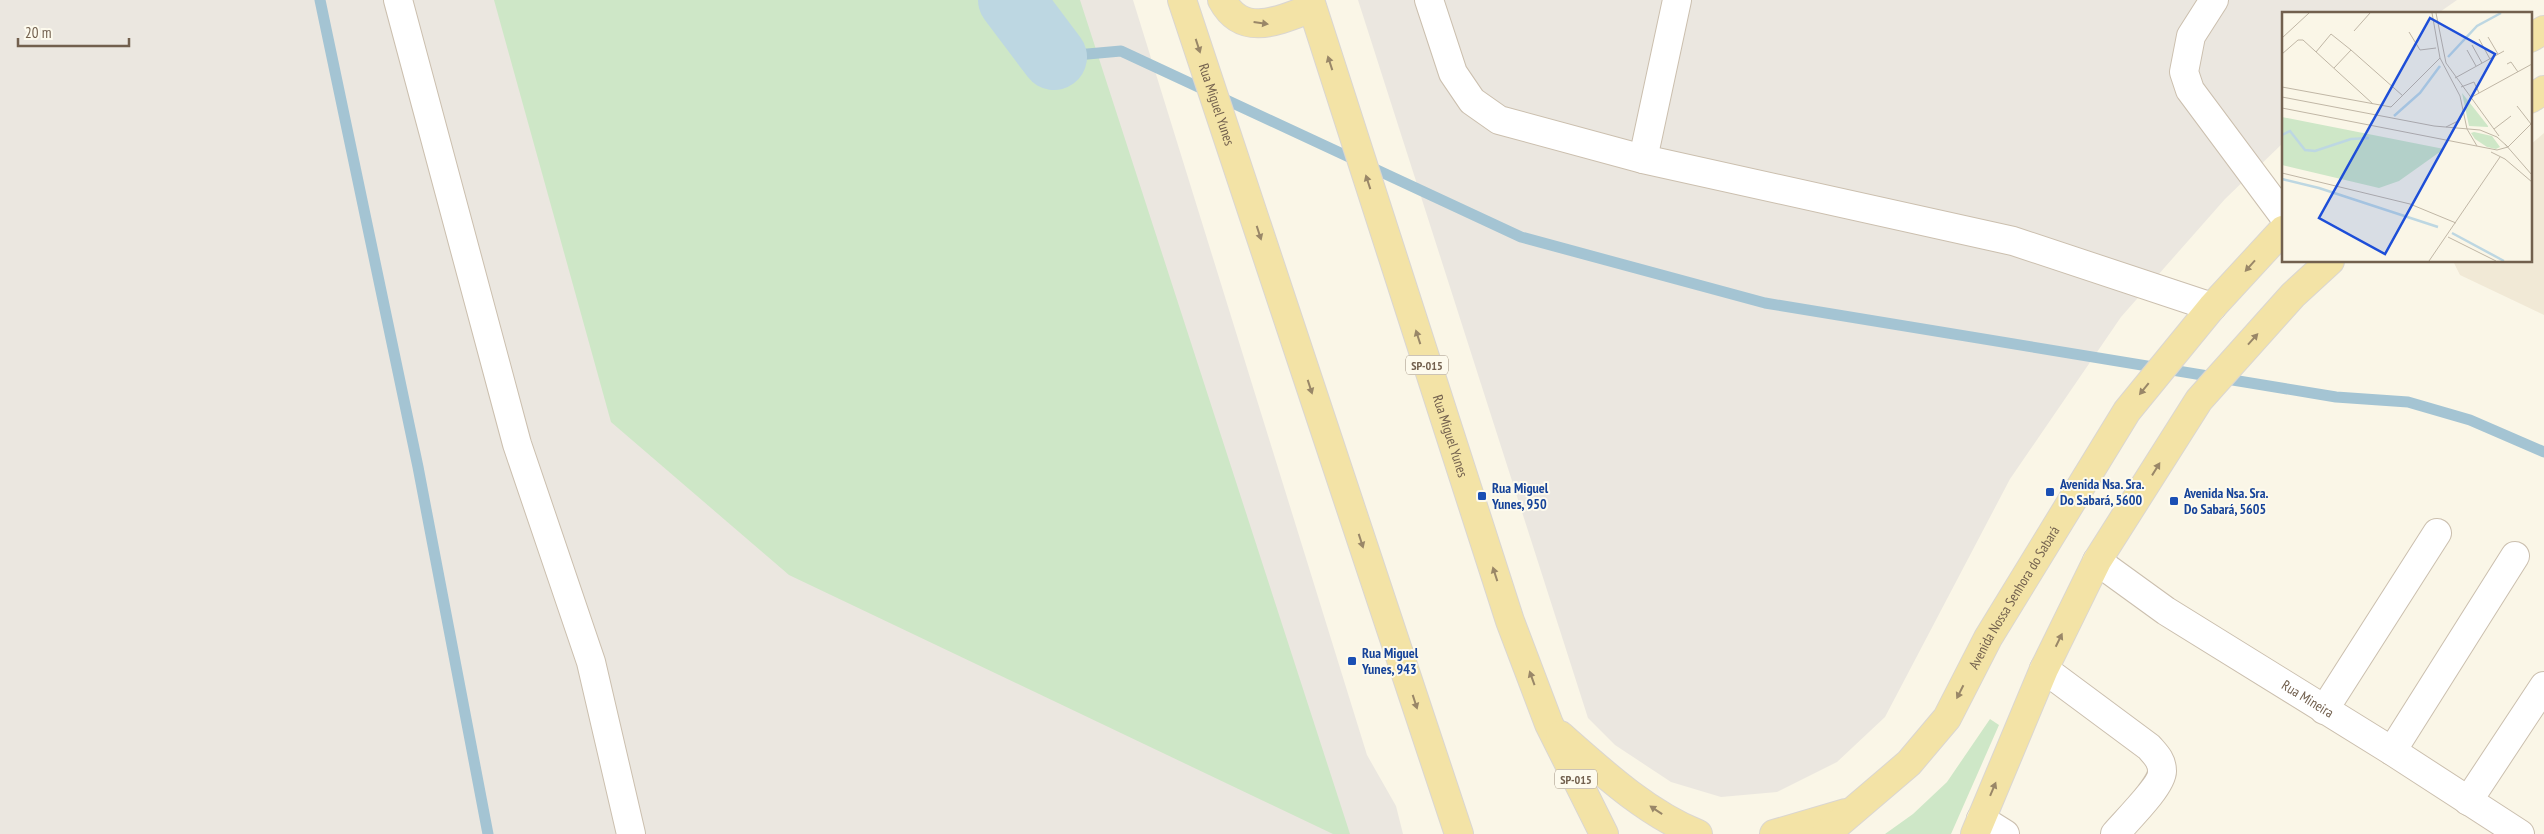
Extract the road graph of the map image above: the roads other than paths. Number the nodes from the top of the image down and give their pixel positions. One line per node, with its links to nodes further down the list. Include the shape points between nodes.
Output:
1 (398, 0): 28 (street, via 517,444 591,662)
2 (1182, 0): 29 (main road, Rua Miguel Yunes, one-way to 29)
3 (1222, 0): 7 (main road, one-way to 7, via 1228,12 1239,20 1270,24)
4 (1429, 0): 12 (street, via 1453,73 1472,101 1499,120)
5 (1677, 0): 12 (street)
6 (2214, 0): 13 (street, via 2191,36 2184,72 2190,90)
7 (1311, 4): 23 (main road, Rua Miguel Yunes / SP-015, one-way to 7, via 1507,612)
8 (2544, 30): 9 (main road)
9 (2532, 37)
10 (2544, 90): 11 (main road)
11 (2532, 98)
12 (1643, 159): 16 (street, via 2013,241)
13 (2282, 214)
14 (2282, 231): 16 (main road, Avenida Nossa Senhora do Sabará, one-way to 16)
15 (2329, 262): 19 (main road, one-way to 15, via 2199,400 2293,295)
16 (2212, 307): 26 (main road, Avenida Nossa Senhora do Sabará, one-way to 26, via 2127,411 1988,638 1947,718 1909,763)
17 (2437, 533): 22 (street)
18 (2515, 556): 24 (street)
19 (2097, 561): 20 (main road, one-way to 19); 22 (street, Rua Mineira, via 2166,611)
20 (2044, 669): 27 (main road, one-way to 20); 35 (street, via 2149,747 2159,758 2163,772 2157,785)
21 (2544, 686): 25 (street)
22 (2324, 710): 24 (street, Rua Mineira)
23 (1549, 724): 30 (main road, Rua Miguel Yunes / SP-015); 31 (main road, one-way to 23, via 1680,826 1607,777)
24 (2392, 751): 25 (street, Rua Mineira)
25 (2468, 801): 36 (street, Rua Mineira)
26 (1857, 809): 32 (main road); 33 (main road, Avenida Nossa Senhora do Sabará)
27 (1978, 826): 34 (street)
28 (631, 834)
29 (1459, 834)
30 (1604, 834)
31 (1698, 834)
32 (1774, 834)
33 (1826, 834)
34 (2006, 834)
35 (2115, 834)
36 (2520, 834)

